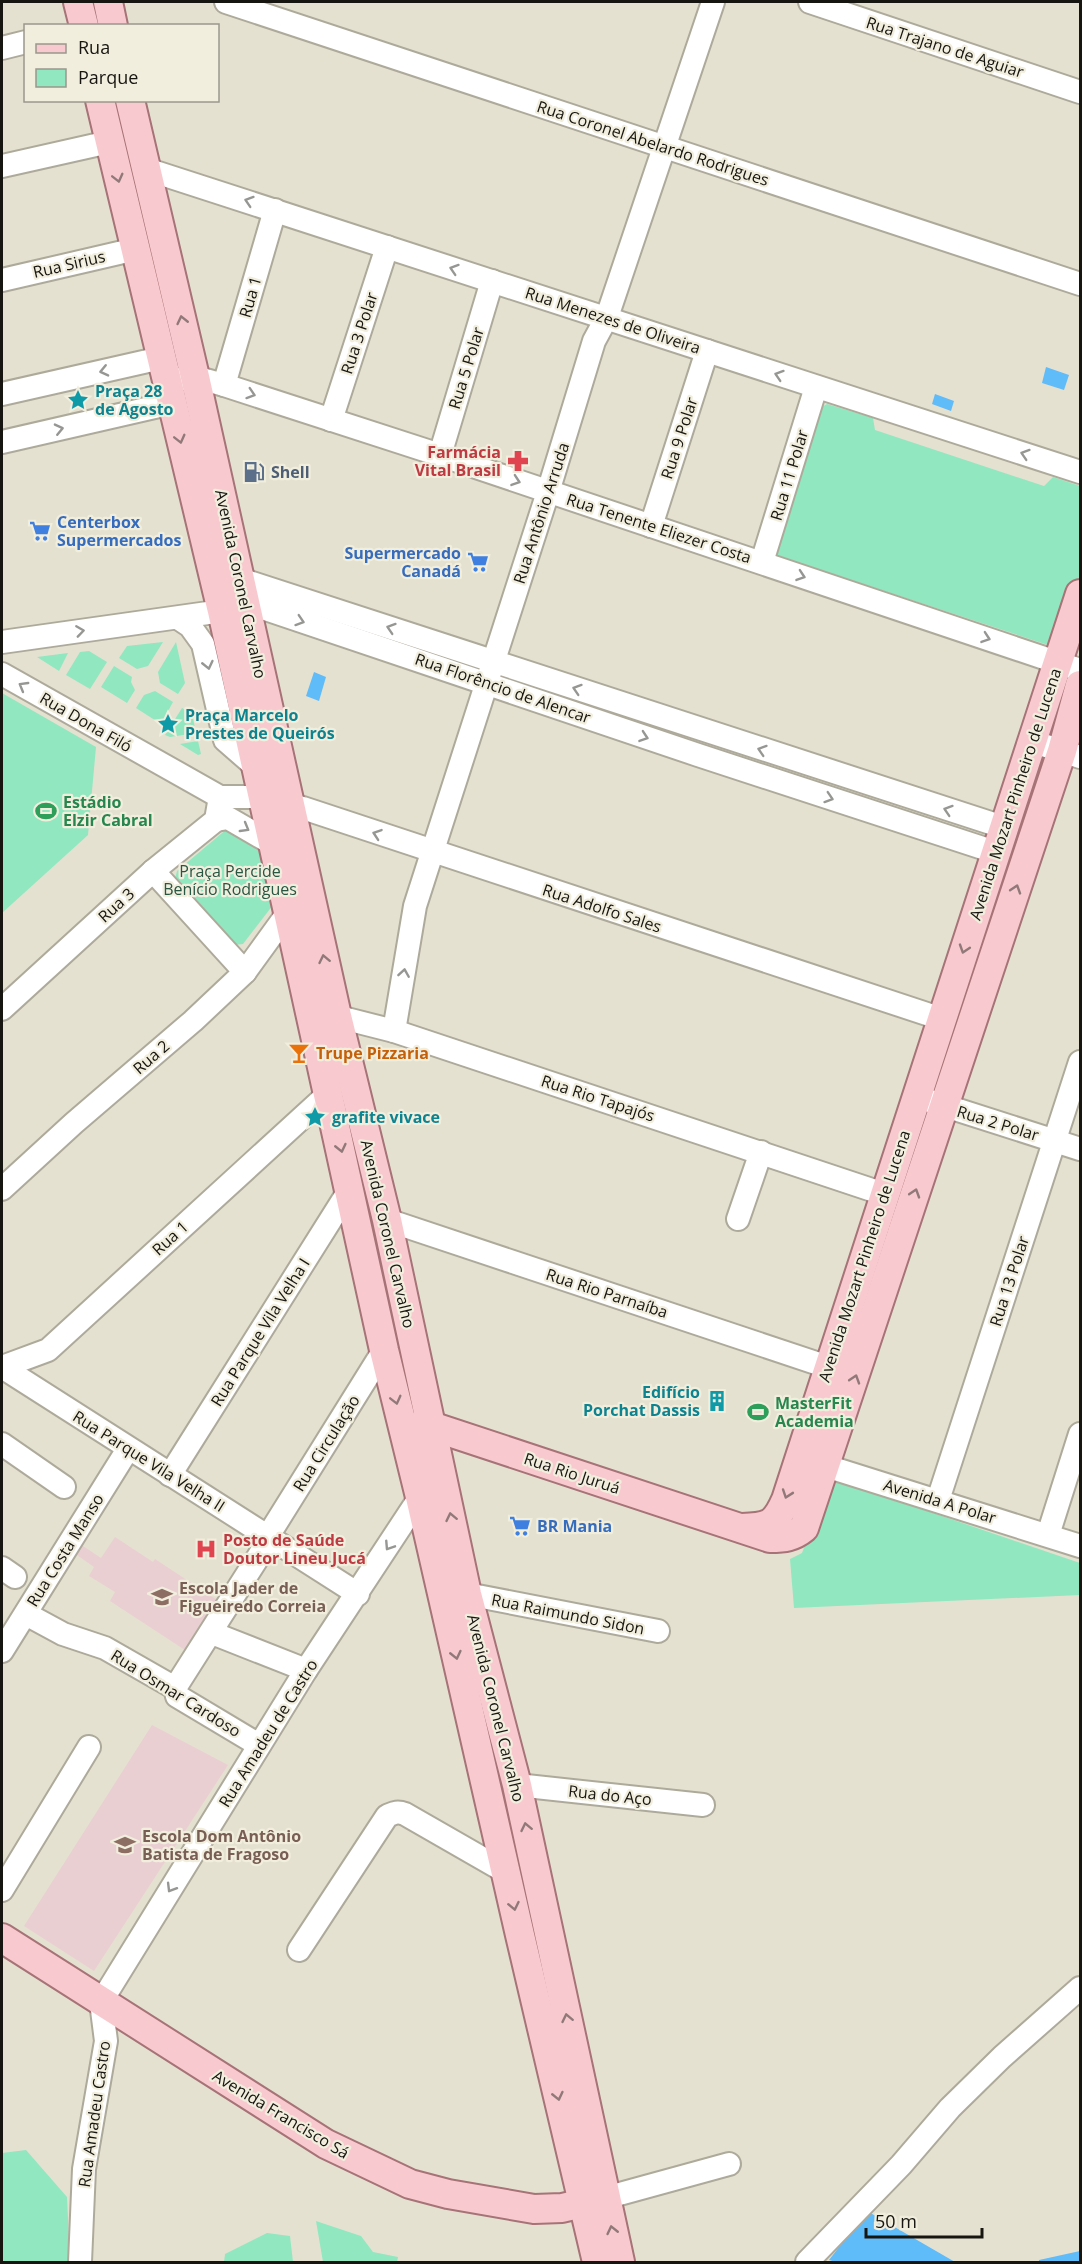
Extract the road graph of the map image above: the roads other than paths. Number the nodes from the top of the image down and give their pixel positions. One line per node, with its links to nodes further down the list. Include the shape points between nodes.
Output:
1 (78, 2): 6 (main road)
2 (108, 2): 7 (main road)
3 (226, 2): 14 (street, Rua Coronel Abelardo Rodrigues)
4 (713, 2): 14 (street, Rua Antônio Arruda)
5 (810, 2): 10 (street, Rua Trajano de Aguiar)
6 (84, 24)
7 (113, 24)
8 (24, 42): 9 (street)
9 (2, 48)
10 (1080, 92)
11 (100, 102): 13 (main road, Avenida Coronel Carvalho)
12 (130, 102): 16 (main road, Avenida Coronel Carvalho)
13 (109, 142): 15 (street); 19 (main road, Avenida Coronel Carvalho, one-way to 19)
14 (664, 146): 22 (street, Rua Coronel Abelardo Rodrigues); 23 (street, Rua Antônio Arruda)
15 (2, 166)
16 (146, 169): 17 (street, Rua Menezes de Oliveira, one-way to 16); 25 (main road, Avenida Coronel Carvalho, one-way to 16)
17 (275, 210): 18 (street, Rua Menezes de Oliveira); 27 (street, Rua 1)
18 (387, 247): 21 (street, Rua Menezes de Oliveira, one-way to 18); 30 (street, Rua 3 Polar)
19 (136, 249): 20 (street, Rua Sirius); 26 (main road, Avenida Coronel Carvalho)
20 (2, 280)
21 (492, 281): 23 (street, Rua Menezes de Oliveira); 32 (street, Rua 5 Polar)
22 (1080, 284)
23 (607, 317): 24 (street, Rua Menezes de Oliveira); 34 (street, Rua Antônio Arruda, via 594,341)
24 (707, 351): 28 (street, Rua Menezes de Oliveira, one-way to 24); 35 (street, Rua 9 Polar)
25 (195, 377): 26 (street, Rua Tenente Eliezer Costa); 27 (street, Rua Tenente Eliezer Costa); 38 (main road, Avenida Coronel Carvalho)
26 (166, 381): 29 (street, one-way to 29); 31 (street, one-way to 26); 38 (main road, Avenida Coronel Carvalho, one-way to 38)
27 (224, 385): 30 (street, Rua Tenente Eliezer Costa, one-way to 30)
28 (816, 387): 33 (street, Rua Menezes de Oliveira, one-way to 28); 36 (street, Rua 11 Polar)
29 (2, 394)
30 (331, 420): 32 (street, Rua Tenente Eliezer Costa)
31 (2, 442)
32 (440, 455): 34 (street, Rua Tenente Eliezer Costa, one-way to 34)
33 (1080, 472)
34 (548, 492): 35 (street, Rua Tenente Eliezer Costa); 42 (street, Rua Antônio Arruda)
35 (651, 526): 36 (street, Rua Tenente Eliezer Costa)
36 (762, 562): 41 (street, Rua Tenente Eliezer Costa, one-way to 41)
37 (1080, 594): 41 (main road, Avenida Mozart Pinheiro de Lucena)
38 (236, 597): 39 (street, Rua Florêncio de Alencar); 42 (street, Rua Florêncio de Alencar); 47 (main road, Avenida Coronel Carvalho); 51 (main road, Avenida Coronel Carvalho)
39 (178, 618): 40 (street, Rua Florêncio de Alencar, one-way to 39); 47 (street, one-way to 47, via 190,626 203,644 225,740)
40 (2, 642)
41 (1069, 666): 45 (main road, Avenida Mozart Pinheiro de Lucena)
42 (489, 672): 53 (street, Rua Florêncio de Alencar); 55 (street, Rua Antônio Arruda)
43 (2, 674): 48 (street, Rua Dona Filó, one-way to 43)
44 (1080, 686): 46 (main road, Avenida Mozart Pinheiro de Lucena)
45 (1034, 742): 46 (street); 53 (main road, Avenida Mozart Pinheiro de Lucena)
46 (1071, 754): 67 (main road, Avenida Mozart Pinheiro de Lucena, one-way to 46)
47 (256, 767): 50 (main road, Avenida Coronel Carvalho)
48 (171, 770): 49 (street, Rua Dona Filó); 52 (street, Rua Dona Filó, via 210,808)
49 (220, 797): 50 (street, Rua Dona Filó); 52 (street)
50 (262, 797): 51 (street, Rua Adolfo Sales); 54 (main road, Avenida Coronel Carvalho)
51 (290, 804): 55 (street, Rua Adolfo Sales, one-way to 51); 61 (main road, Avenida Coronel Carvalho, one-way to 51)
52 (216, 820): 54 (street, one-way to 54, via 228,818); 56 (street, Rua 3)
53 (999, 839): 62 (main road, Avenida Mozart Pinheiro de Lucena, one-way to 62)
54 (273, 844): 57 (main road, Avenida Coronel Carvalho)
55 (433, 852): 62 (street, Rua Adolfo Sales); 63 (street, Rua Antônio Arruda, one-way to 55, via 415,906)
56 (153, 871): 58 (street); 59 (street, Rua 3)
57 (287, 914): 58 (street, Rua 2); 60 (main road, Avenida Coronel Carvalho)
58 (245, 972): 71 (street, Rua 2)
59 (2, 1009)
60 (309, 1009): 61 (street, Rua Rio Tapajós); 65 (main road, Avenida Coronel Carvalho)
61 (337, 1016): 63 (street, Rua Rio Tapajós); 75 (main road, Avenida Coronel Carvalho)
62 (942, 1019): 66 (main road, Avenida Mozart Pinheiro de Lucena)
63 (394, 1031): 70 (street, Rua Rio Tapajós)
64 (1080, 1062): 68 (street, Rua 13 Polar)
65 (328, 1093): 72 (main road, Avenida Coronel Carvalho, one-way to 72); 77 (street, Rua 1, via 48,1350)
66 (916, 1096): 67 (street, Rua 2 Polar); 73 (main road, Avenida Mozart Pinheiro de Lucena)
67 (945, 1106): 68 (street, Rua 2 Polar); 83 (main road, Avenida Mozart Pinheiro de Lucena, one-way to 67)
68 (1054, 1140): 69 (street, Rua 2 Polar); 87 (street, Rua 13 Polar)
69 (1080, 1149)
70 (761, 1152): 73 (street, Rua Rio Tapajós); 74 (street)
71 (2, 1189)
72 (350, 1189): 76 (main road, Avenida Coronel Carvalho); 84 (street, Rua Parque Vila Velha I)
73 (884, 1194): 78 (main road, Avenida Mozart Pinheiro de Lucena)
74 (738, 1219)
75 (387, 1220): 78 (street, Rua Rio Parnaíba); 79 (main road, Avenida Coronel Carvalho)
76 (384, 1350): 79 (main road, Avenida Coronel Carvalho, one-way to 79); 90 (street, Rua Circulação)
77 (2, 1367): 82 (street, Rua Parque Vila Velha II)
78 (828, 1367): 83 (main road, Avenida Mozart Pinheiro de Lucena)
79 (418, 1429): 86 (main road, Avenida Coronel Carvalho); 88 (main road, Rua Rio Juruá); 93 (main road, Avenida Coronel Carvalho, one-way to 79)
80 (1080, 1434): 89 (street)
81 (2, 1444): 85 (street)
82 (128, 1449): 84 (street, Rua Parque Vila Velha II); 94 (street, Rua Costa Manso)
83 (813, 1462): 87 (street, Avenida A Polar); 88 (main road, Avenida Mozart Pinheiro de Lucena, via 804,1528 795,1535 771,1538)
84 (170, 1475): 90 (street, Rua Parque Vila Velha II)
85 (64, 1487)
86 (420, 1497): 92 (street, Rua Amadeu de Castro, one-way to 92); 93 (main road, Avenida Coronel Carvalho)
87 (938, 1500): 89 (street, Avenida A Polar)
88 (740, 1528)
89 (1048, 1535): 91 (street, Avenida A Polar)
90 (268, 1536): 92 (street, Rua Parque Vila Velha II); 96 (street, Rua Circulação)
91 (1080, 1546)
92 (358, 1593): 98 (street, Rua Amadeu de Castro)
93 (455, 1596): 95 (street, Rua Raimundo Sidon); 102 (main road, Avenida Coronel Carvalho); 104 (main road, Avenida Coronel Carvalho, one-way to 104)
94 (27, 1614): 97 (street, Rua Costa Manso); 99 (street, Rua Osmar Cardoso, via 63,1634 105,1648)
95 (658, 1631)
96 (212, 1633): 98 (street); 99 (street, Rua Circulação)
97 (2, 1651)
98 (306, 1670): 100 (street, Rua Amadeu de Castro)
99 (175, 1688): 100 (street, Rua Osmar Cardoso, via 177,1696)
100 (259, 1745): 109 (street, Rua Amadeu de Castro, one-way to 109)
101 (88, 1747): 105 (street)
102 (517, 1785): 103 (street, Rua do Aço); 111 (main road, Avenida Coronel Carvalho, one-way to 102)
103 (703, 1805)
104 (506, 1872): 107 (street, via 405,1814 393,1813 387,1816); 111 (main road, Avenida Coronel Carvalho, one-way to 111)
105 (2, 1890)
106 (2, 1938): 109 (main road, Avenida Francisco Sá)
107 (299, 1950)
108 (1080, 1988): 115 (street, via 950,2108)
109 (101, 2002): 111 (main road, Avenida Francisco Sá, via 326,2144 410,2184 534,2209); 112 (street, Rua Amadeu Castro, via 106,2041 84,2169)
110 (729, 2164): 111 (street, Avenida Francisco Sá)
111 (594, 2201): 113 (main road, Avenida Coronel Carvalho); 114 (main road, Avenida Coronel Carvalho, one-way to 111)
112 (80, 2262)
113 (597, 2262)
114 (620, 2262)
115 (807, 2262)

